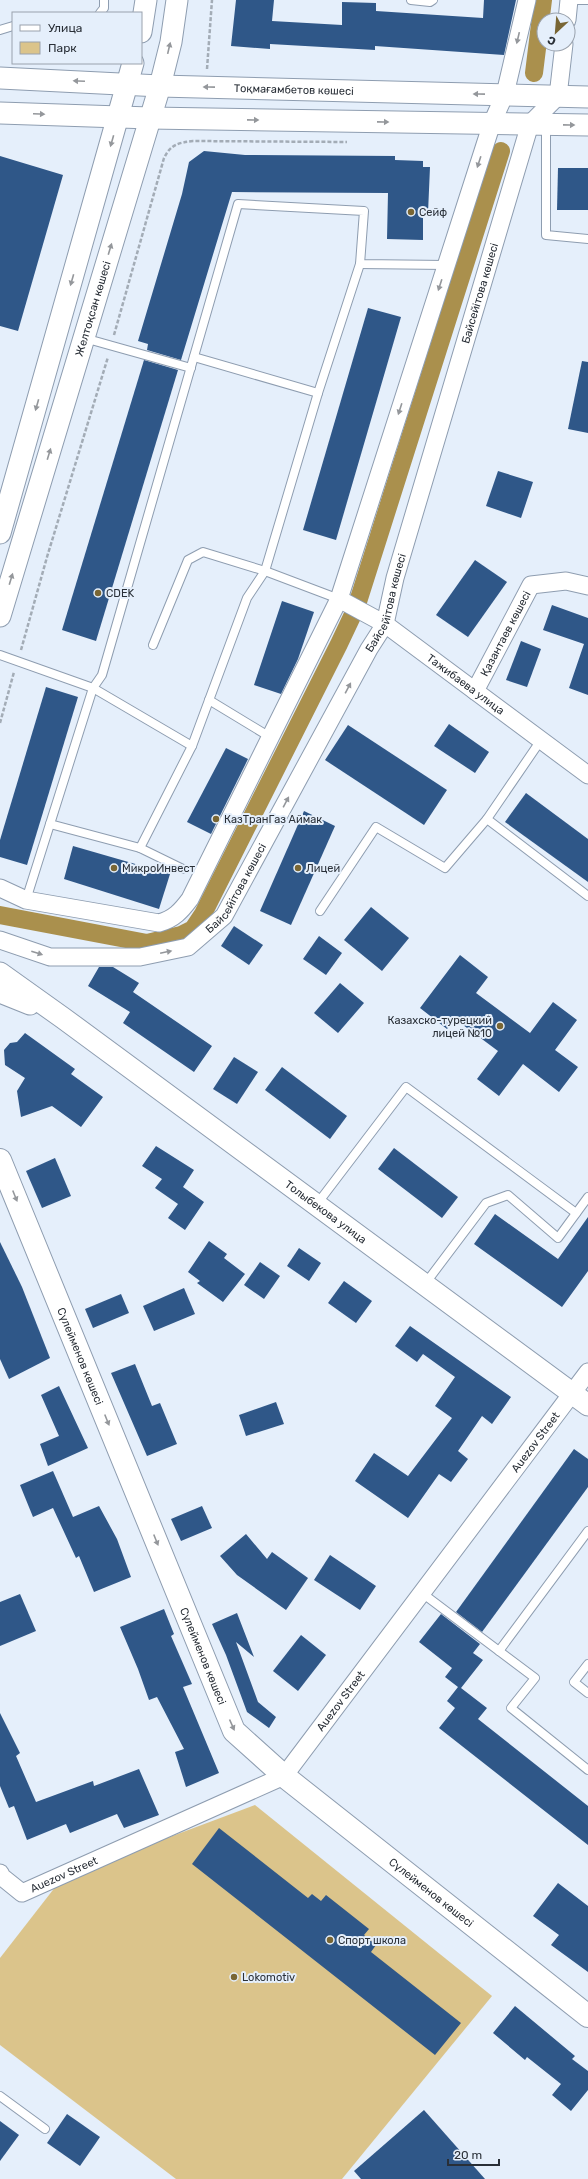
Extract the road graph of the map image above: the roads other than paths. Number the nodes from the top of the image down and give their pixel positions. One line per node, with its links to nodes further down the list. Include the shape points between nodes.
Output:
1 (104, 0): 9 (lane, via 104,8)
2 (146, 0): 12 (street)
3 (177, 0): 18 (street, Желтоқсан көшесі, one-way to 3, via 171,42)
4 (411, 0): 5 (lane)
5 (433, 0)
6 (527, 0): 19 (street, one-way to 19)
7 (569, 0): 8 (lane); 10 (street)
8 (588, 0)
9 (101, 12)
10 (568, 12)
11 (12, 26): 13 (lane)
12 (142, 26)
13 (0, 30)
14 (563, 52): 20 (street)
15 (133, 64): 17 (street)
16 (0, 78): 17 (street, Тоқмағамбетов көшесі, one-way to 16)
17 (127, 83): 18 (street, Тоқмағамбетов көшесі); 23 (street)
18 (160, 86): 19 (street, Тоқмағамбетов көшесі, one-way to 18); 24 (street, Желтоқсан көшесі)
19 (505, 94): 20 (street, Тоқмағамбетов көшесі); 25 (street)
20 (558, 96): 21 (street, Тоқмағамбетов көшесі); 26 (street, Байсейітова көшесі)
21 (588, 97)
22 (0, 113): 23 (street, one-way to 23)
23 (119, 117): 24 (street); 35 (street, one-way to 35)
24 (150, 118): 25 (street, one-way to 25); 31 (street, Желтоқсан көшесі, one-way to 24)
25 (492, 123): 26 (street); 30 (street, one-way to 30)
26 (538, 124): 27 (street, one-way to 27); 28 (lane, via 546,235); 41 (street, Байсейітова көшесі, via 397,571)
27 (588, 125)
28 (588, 239)
29 (360, 264): 30 (lane); 32 (lane, via 364,211 238,204); 34 (lane)
30 (446, 265): 39 (street, one-way to 39)
31 (84, 338): 33 (lane); 40 (street, Желтоқсан көшесі, one-way to 31)
32 (194, 357): 33 (lane); 34 (lane)
33 (191, 368): 44 (lane, via 102,675)
34 (318, 392): 37 (lane)
35 (3, 512): 36 (street)
36 (0, 532)
37 (265, 570): 39 (lane); 42 (lane, via 203,552 188,560); 46 (lane, via 247,598)
38 (588, 586): 45 (street, Қазантаев көшесі, via 566,581 531,585)
39 (339, 599): 41 (street, Тажибаева улица); 47 (street)
40 (0, 616)
41 (385, 624): 45 (street, Тажибаева улица); 59 (street, Байсейітова көшесі, one-way to 41, via 50,957 140,957 188,947 224,916)
42 (153, 645)
43 (0, 655): 44 (lane)
44 (93, 688): 49 (lane); 52 (lane)
45 (475, 691): 48 (street, Тажибаева улица)
46 (209, 700): 47 (lane); 49 (lane)
47 (270, 738): 57 (street, via 190,899 170,920 159,923)
48 (541, 740): 50 (street, Тажибаева улица); 51 (lane)
49 (192, 746): 53 (lane)
50 (588, 775)
51 (487, 819): 56 (lane); 58 (lane, via 446,868 376,827)
52 (50, 824): 53 (lane); 57 (lane)
53 (140, 848): 54 (lane)
54 (183, 869)
55 (0, 888): 57 (street)
56 (588, 896)
57 (26, 900)
58 (320, 911)
59 (0, 940)
60 (0, 973): 62 (street)
61 (0, 992): 62 (street)
62 (64, 1018): 65 (street, Толыбекова улица)
63 (0, 1160): 76 (main road, Сүлейменов көшесі, one-way to 76, via 234,1731)
64 (588, 1197): 66 (lane)
65 (317, 1205): 66 (lane, via 406,1087); 67 (street, Толыбекова улица)
66 (576, 1213): 67 (lane, via 558,1238 508,1195 486,1203)
67 (424, 1284): 69 (street, Толыбекова улица)
68 (588, 1372): 69 (street, Auezov Street)
69 (580, 1399): 71 (street, Auezov Street)
70 (588, 1531): 72 (lane)
71 (422, 1593): 72 (lane); 76 (street, Auezov Street)
72 (499, 1651): 75 (lane, via 535,1678 511,1708)
73 (588, 1664): 74 (lane, via 574,1682)
74 (588, 1693)
75 (588, 1770)
76 (284, 1776): 77 (street, Auezov Street, via 22,1892); 78 (main road, Сүлейменов көшесі)
77 (1, 1876)
78 (588, 2016)
79 (0, 2096): 80 (lane)
80 (45, 2129)

